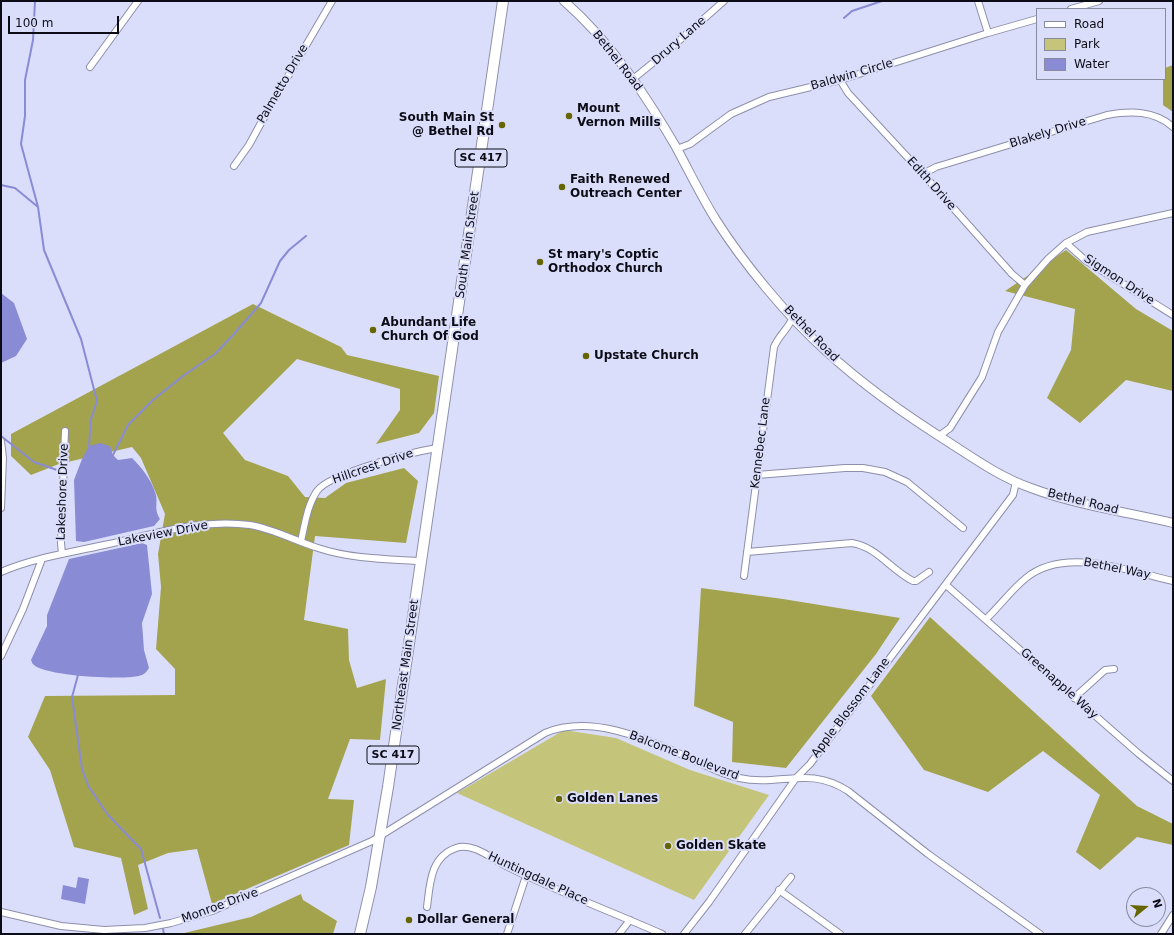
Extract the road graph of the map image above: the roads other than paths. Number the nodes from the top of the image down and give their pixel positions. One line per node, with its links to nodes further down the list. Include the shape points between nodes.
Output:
1 (138, 1): 11 (street)
2 (332, 1): 16 (street, Palmetto Drive, via 249,145)
3 (504, 1): 26 (main road, South Main Street / SC 417)
4 (564, 1): 12 (street, Bethel Road)
5 (724, 1): 12 (street, Drury Lane)
6 (978, 1): 10 (street)
7 (1099, 1): 8 (street)
8 (1074, 8)
9 (1036, 19): 10 (street, Baldwin Circle)
10 (988, 33): 13 (street, Baldwin Circle)
11 (90, 67)
12 (633, 79): 15 (street, Bethel Road)
13 (840, 80): 15 (street, Baldwin Circle, via 769,97 731,114 690,144); 17 (street, Edith Drive)
14 (1173, 127): 17 (street, Blakely Drive, via 1166,121 1148,114 1131,112 1107,115)
15 (677, 148): 22 (street, Bethel Road, via 727,237)
16 (234, 166)
17 (923, 174): 20 (street, Edith Drive, via 1012,274)
18 (1173, 213): 19 (street, via 1087,232)
19 (1066, 243): 20 (street); 21 (street, Sigmon Drive, via 1085,260)
20 (1025, 285): 24 (street, via 992,344 982,377 950,428)
21 (1173, 315)
22 (793, 317): 24 (street, Bethel Road, via 825,351 851,373); 27 (street, Kennebec Lane, via 774,347)
23 (65, 431): 34 (street, Lakeshore Drive)
24 (939, 436): 28 (street, Bethel Road)
25 (1, 440): 29 (street)
26 (437, 448): 32 (street, Hillcrest Drive, via 376,464 327,482 312,499); 36 (main road, South Main Street / SC 417)
27 (757, 475): 31 (street, via 845,468 885,472 907,482); 33 (street, Kennebec Lane)
28 (1016, 482): 30 (street, Bethel Road, via 1068,499); 41 (street, Apple Blossom Lane, via 1013,495)
29 (1, 508)
30 (1173, 523)
31 (963, 528)
32 (301, 541): 34 (street, Lakeview Drive, via 261,527 218,524 186,527); 36 (street, Lakeview Drive, via 344,554 375,559)
33 (748, 552): 38 (street, via 852,543 874,551 913,581); 39 (street, Kennebec Lane)
34 (62, 554): 35 (street, Lakeview Drive)
35 (42, 559): 37 (street, Lakeview Drive); 43 (street, via 9,643)
36 (420, 561): 48 (main road, Northeast Main Street / SC 417)
37 (1, 572)
38 (929, 572)
39 (744, 576)
40 (1173, 581): 42 (street, Bethel Way, via 1098,564 1078,562 1051,565 1026,577)
41 (946, 586): 42 (street, Greenapple Way); 46 (street, Apple Blossom Lane, via 810,764)
42 (986, 620): 45 (street, Greenapple Way)
43 (1, 656)
44 (1114, 669): 45 (street, via 1105,670)
45 (1074, 698): 47 (street, Greenapple Way)
46 (796, 778): 48 (street, Balcome Boulevard, via 764,781 738,778 624,733 594,727 569,727 553,730 538,737); 60 (street, Apple Blossom Lane); 63 (street, Balcome Boulevard, via 816,777 840,786 928,854)
47 (1173, 780)
48 (380, 835): 53 (street, Monroe Drive, via 265,890 212,911 171,923 128,929 83,928 38,922); 56 (main road, Northeast Main Street / SC 417)
49 (526, 876): 52 (street, Huntingdale Place, via 474,848 457,848 437,860 431,878); 55 (street, Huntingdale Place); 57 (street)
50 (791, 877): 51 (street)
51 (779, 890): 61 (street); 62 (street)
52 (427, 907)
53 (1, 912)
54 (1173, 915): 64 (street)
55 (630, 920): 58 (street); 59 (street, Huntingdale Place)
56 (360, 934)
57 (508, 934)
58 (620, 934)
59 (662, 934)
60 (684, 934)
61 (745, 934)
62 (840, 934)
63 (1040, 934)
64 (1161, 934)

